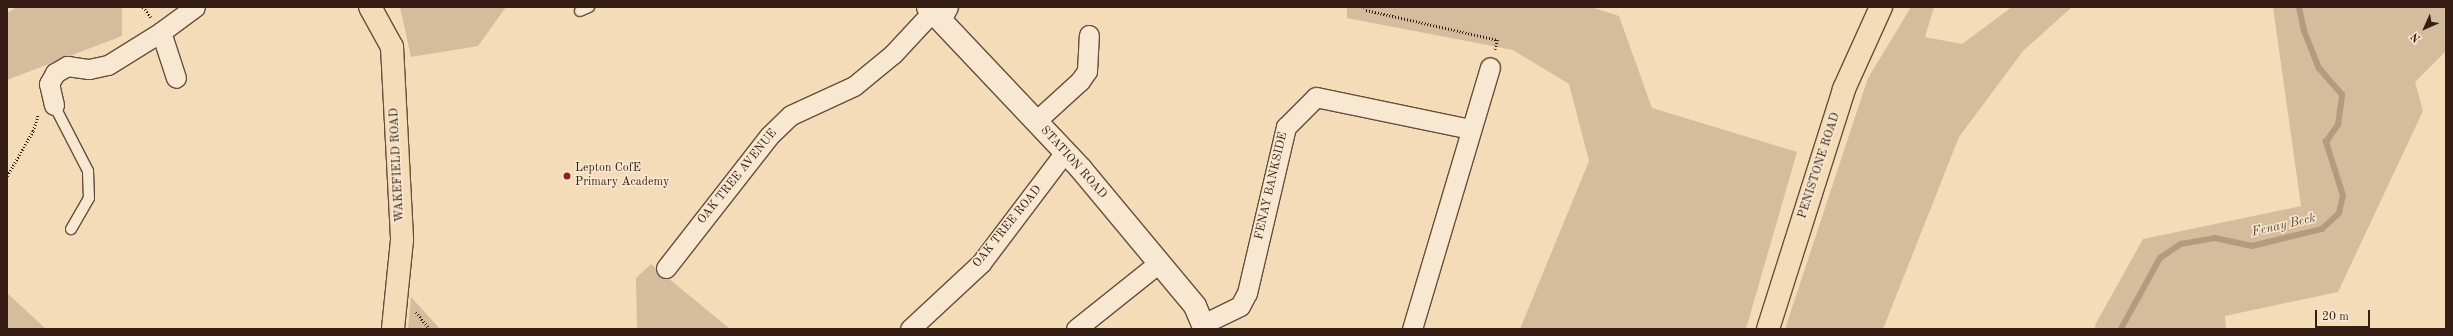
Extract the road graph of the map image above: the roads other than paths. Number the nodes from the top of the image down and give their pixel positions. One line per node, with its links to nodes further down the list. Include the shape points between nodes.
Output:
1 (195, 7): 5 (street)
2 (370, 7): 17 (highway, WAKEFIELD ROAD, via 392,47 402,240)
3 (1881, 7): 21 (highway, PENISTONE ROAD, via 1844,89)
4 (938, 11): 10 (street, STATION ROAD); 15 (street, OAK TREE AVENUE, via 893,54 854,86 791,115 769,136)
5 (162, 32): 8 (street); 9 (street, via 108,65 89,69 66,66 55,73 49,84)
6 (1088, 35): 10 (street, via 1087,71 1080,81)
7 (1490, 67): 11 (street)
8 (176, 78)
9 (54, 105): 13 (lane, via 88,170 88,198)
10 (1036, 121): 12 (street, STATION ROAD)
11 (1471, 129): 16 (street, FENAY BANKSIDE, via 1316,97 1286,128 1247,293 1240,306); 20 (street)
12 (1065, 152): 14 (street, STATION ROAD); 18 (street, OAK TREE ROAD, via 981,263)
13 (70, 229)
14 (1160, 262): 16 (street, STATION ROAD, via 1195,306); 19 (street)
15 (666, 268)
16 (1204, 326)
17 (393, 329)
18 (910, 329)
19 (1076, 329)
20 (1412, 329)
21 (1768, 329)

